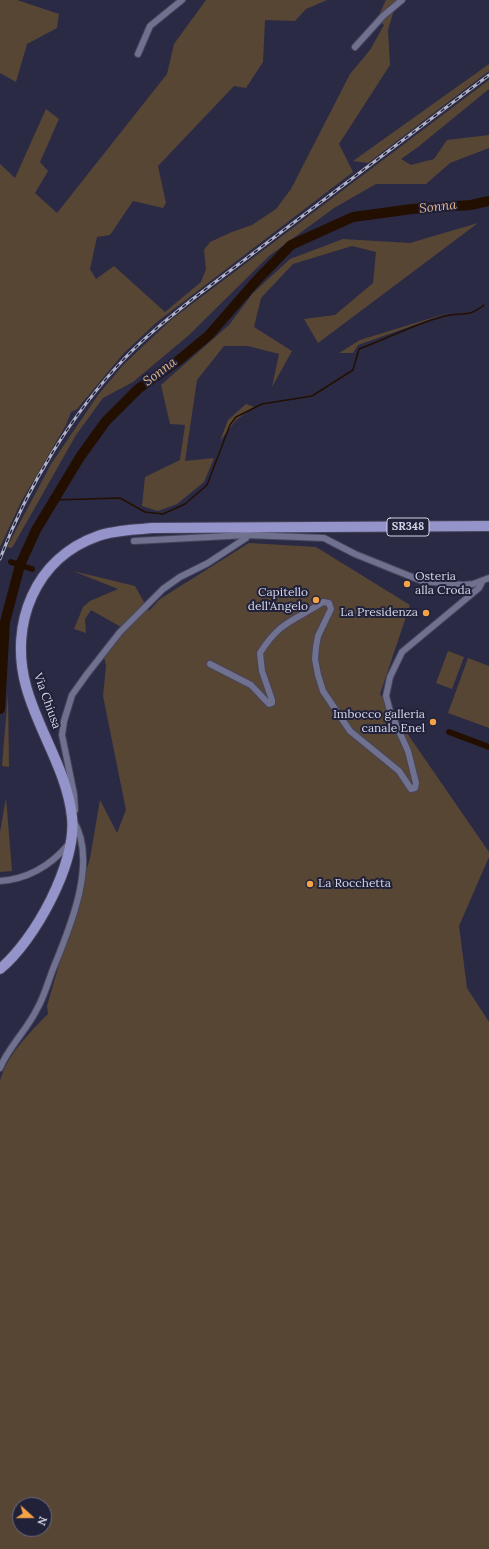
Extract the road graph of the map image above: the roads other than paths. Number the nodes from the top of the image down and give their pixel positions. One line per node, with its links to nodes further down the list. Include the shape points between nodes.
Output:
1 (182, 0): 4 (street, via 150,26)
2 (402, 0): 3 (street, via 383,16)
3 (355, 47)
4 (138, 54)
5 (489, 526): 11 (main road, Via Chiusa / SR348, via 152,528 99,536 72,549 54,564 36,585 21,627 20,660 26,687 62,775 71,804)
6 (247, 534): 7 (street); 9 (street, via 324,538 355,554 422,581 463,584); 11 (street, via 246,538 208,563 162,588 120,632 72,695 62,734 74,794)
7 (134, 541)
8 (489, 578): 9 (street)
9 (482, 582): 10 (street, via 479,588 402,652 390,677 386,696 408,751 415,788 411,789 399,771 350,730 323,691 316,667 316,648 318,636 331,609 329,603 323,602 283,625 260,653 262,671 272,703 269,704 251,686)
10 (210, 664)
11 (72, 819): 12 (main road, Via Chiusa / SR348); 15 (street, via 77,826 83,857 78,903 37,1010 14,1042)
12 (72, 840): 13 (street, via 59,856 42,870 25,877); 14 (main road, Via Chiusa / SR348, via 68,862 56,889 28,938 13,958)
13 (0, 881)
14 (0, 969)
15 (0, 1068)

